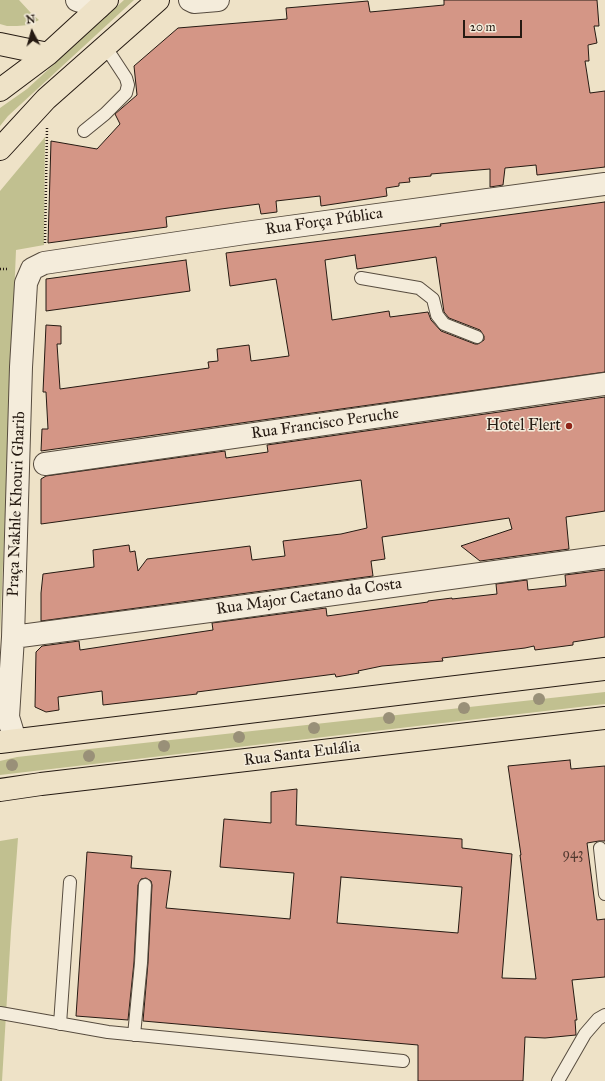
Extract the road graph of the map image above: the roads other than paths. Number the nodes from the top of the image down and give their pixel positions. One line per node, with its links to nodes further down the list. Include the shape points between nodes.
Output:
1 (77, 0): 5 (street)
2 (158, 0): 7 (main road)
3 (190, 0): 4 (street)
4 (218, 0)
5 (103, 4): 8 (main road)
6 (0, 44): 8 (main road)
7 (105, 46): 10 (lane, via 128,85 126,93); 11 (main road, via 46,99)
8 (48, 54): 9 (main road)
9 (0, 90)
10 (84, 131)
11 (0, 149)
12 (605, 184): 13 (street, Rua Força Pública, via 245,233)
13 (38, 266): 19 (street, Praça Nakhle Khouri Gharib, via 26,283)
14 (361, 278): 15 (lane, via 419,288 433,299 444,324)
15 (477, 337)
16 (605, 384): 17 (street, Rua Francisco Peruche)
17 (46, 464)
18 (605, 557): 19 (street, Rua Major Caetano da Costa)
19 (13, 637): 22 (street, Praça Nakhle Khouri Gharib)
20 (605, 669): 22 (main road)
21 (605, 718): 23 (main road, Rua Santa Eulália)
22 (4, 740)
23 (0, 790)
24 (600, 848): 27 (lane)
25 (70, 882): 30 (lane)
26 (145, 885): 31 (lane)
27 (605, 894)
28 (0, 1013): 30 (lane)
29 (605, 1014): 33 (lane, via 585,1034)
30 (60, 1024): 31 (lane)
31 (134, 1035): 32 (lane)
32 (403, 1061)
33 (558, 1081)

